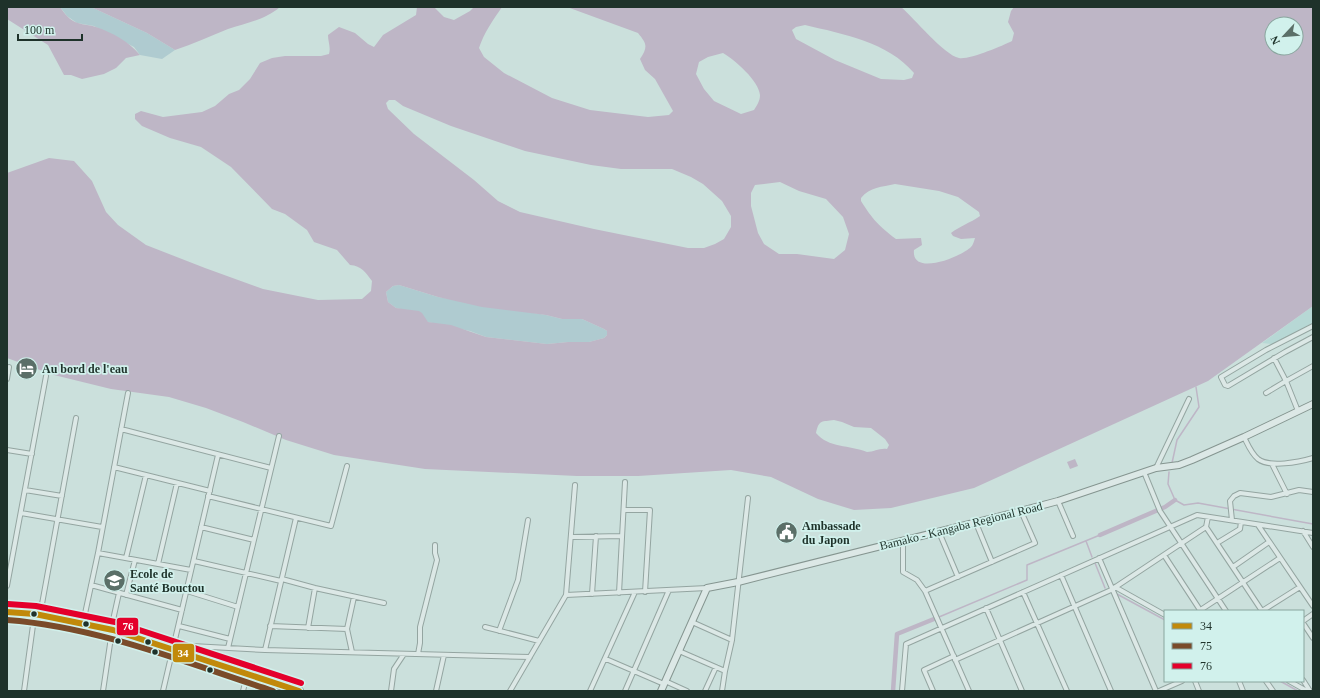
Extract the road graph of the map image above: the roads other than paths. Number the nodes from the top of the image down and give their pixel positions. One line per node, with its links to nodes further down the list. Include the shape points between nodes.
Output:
1 (1313, 326): 3 (street, via 1221,377 1228,386)
2 (1313, 338): 3 (street)
3 (1274, 358): 8 (street)
4 (1313, 366): 8 (street)
5 (9, 367): 7 (street)
6 (46, 376): 19 (street)
7 (7, 379)
8 (1286, 381): 10 (street); 13 (street)
9 (128, 393): 15 (street)
10 (1266, 393)
11 (1189, 399): 25 (street)
12 (1313, 404): 13 (street, Bamako - Kangaba Regional Road)
13 (1298, 411): 17 (street, Bamako - Kangaba Regional Road)
14 (76, 418): 36 (street)
15 (121, 429): 20 (street); 24 (street)
16 (279, 436): 26 (street)
17 (1244, 437): 22 (street, via 1257,458); 25 (street, Bamako - Kangaba Regional Road, via 1192,460)
18 (7, 450): 19 (street)
19 (32, 454): 32 (street)
20 (218, 455): 26 (street); 33 (street)
21 (1313, 458): 22 (street)
22 (1272, 464): 35 (street)
23 (347, 466): 45 (street, via 332,526)
24 (114, 467): 28 (street); 52 (street)
25 (1160, 467): 27 (street, Bamako - Kangaba Regional Road)
26 (271, 468): 40 (street)
27 (1144, 472): 39 (street, Bamako - Kangaba Regional Road); 54 (street, via 1156,503)
28 (146, 475): 30 (street); 72 (street)
29 (625, 482): 41 (street)
30 (177, 483): 33 (street); 78 (street)
31 (575, 485): 62 (street)
32 (25, 490): 36 (street); 43 (street)
33 (210, 490): 37 (street)
34 (1313, 492): 35 (street, via 1302,490)
35 (1287, 494): 48 (street, via 1271,497 1240,493 1234,496 1229,504)
36 (62, 496): 46 (street)
37 (208, 496): 40 (street); 53 (street)
38 (748, 498): 85 (street)
39 (1058, 501): 42 (street, Bamako - Kangaba Regional Road); 61 (street)
40 (261, 509): 45 (street); 63 (street)
41 (624, 510): 60 (street); 97 (street, via 650,510)
42 (1021, 511): 50 (street, Bamako - Kangaba Regional Road); 77 (street, via 1035,543)
43 (21, 513): 46 (street); 88 (street)
44 (1208, 517): 48 (street); 54 (street, via 1197,515); 55 (street)
45 (296, 518): 84 (street)
46 (57, 519): 52 (street); 119 (street)
47 (528, 520): 132 (street, via 518,580)
48 (1232, 520): 49 (street)
49 (1241, 522): 51 (street); 66 (street, via 1240,529)
50 (976, 523): 56 (street, Bamako - Kangaba Regional Road); 77 (street)
51 (1258, 524): 57 (street); 65 (street)
52 (102, 527): 70 (street)
53 (201, 527): 63 (street); 76 (street)
54 (1170, 527): 67 (street); 73 (street)
55 (1206, 527): 66 (street); 67 (street)
56 (939, 532): 64 (street, Bamako - Kangaba Regional Road); 83 (street)
57 (1303, 532): 58 (street); 69 (street)
58 (1313, 533)
59 (596, 536): 60 (street); 62 (street); 101 (street)
60 (622, 536): 100 (street)
61 (1073, 536)
62 (571, 537): 103 (street)
63 (254, 540): 81 (street)
64 (903, 541): 85 (street, Bamako - Kangaba Regional Road); 95 (street, via 903,572 917,580)
65 (1270, 542): 74 (street); 79 (street)
66 (1217, 543): 79 (street)
67 (1181, 544): 71 (street); 105 (street)
68 (435, 545): 145 (street, via 437,560 420,627)
69 (1313, 547)
70 (98, 553): 72 (street); 87 (street)
71 (1164, 555): 92 (street); 112 (street)
72 (126, 558): 75 (street)
73 (1099, 558): 82 (street); 92 (street)
74 (1280, 558): 86 (street); 89 (street)
75 (135, 560): 78 (street); 102 (street)
76 (194, 561): 80 (street); 81 (street)
77 (992, 562): 83 (street)
78 (158, 564): 80 (street)
79 (1233, 567): 86 (street)
80 (192, 570): 94 (street)
81 (246, 573): 84 (street); 109 (street)
82 (1061, 575): 98 (street); 107 (street)
83 (958, 577): 95 (street)
84 (281, 580): 90 (street); 127 (street)
85 (738, 582): 91 (street, Bamako - Kangaba Regional Road); 136 (street)
86 (1243, 582): 105 (street); 114 (street)
87 (91, 585): 99 (street); 123 (street)
88 (7, 586)
89 (1300, 587): 108 (street); 115 (street)
90 (315, 588): 104 (street); 129 (street)
91 (708, 588): 93 (street); 122 (street)
92 (1113, 589): 107 (street); 117 (street); 180 (street)
93 (669, 590): 97 (street); 152 (street)
94 (187, 591): 109 (street); 111 (street)
95 (926, 591): 130 (street)
96 (635, 592): 97 (street); 100 (street); 149 (street)
97 (645, 592)
98 (1023, 592): 110 (street); 124 (street)
99 (119, 593): 102 (street); 133 (street)
100 (619, 593): 101 (street)
101 (592, 594): 103 (street)
102 (126, 595): 111 (street)
103 (566, 595): 138 (street)
104 (354, 597): 106 (street); 131 (street)
105 (1218, 599): 112 (street); 113 (street)
106 (384, 603)
107 (1075, 606): 124 (street); 179 (street)
108 (1313, 606)
109 (238, 607): 135 (street)
110 (986, 608): 130 (street); 137 (street)
111 (182, 610): 126 (street)
112 (1199, 610)
113 (1225, 610)
114 (1261, 610)
115 (1264, 610)
116 (7, 612): 119 (highway)
117 (1164, 614)
118 (1313, 614): 121 (street)
119 (36, 616): 120 (highway); 123 (highway); 133 (highway, via 63,625); 160 (street)
120 (7, 618)
121 (1304, 621)
122 (692, 622): 136 (street); 142 (street)
123 (83, 623): 133 (highway)
124 (1037, 623): 137 (street); 178 (street)
125 (1304, 624): 134 (street)
126 (179, 626): 135 (street); 140 (street)
127 (270, 626): 129 (street); 141 (street)
128 (485, 627): 132 (street)
129 (308, 628): 131 (street)
130 (942, 628): 148 (street); 174 (street, via 906,644)
131 (347, 630): 143 (street)
132 (499, 631): 138 (street)
133 (110, 632): 140 (highway); 161 (street)
134 (1313, 638)
135 (230, 639): 139 (street)
136 (732, 640): 151 (street)
137 (1000, 640): 148 (street); 177 (street)
138 (539, 641): 147 (street)
139 (228, 648): 140 (street); 141 (street)
140 (173, 650): 153 (highway); 159 (highway); 162 (street)
141 (265, 650): 143 (street)
142 (679, 651): 150 (street); 154 (street)
143 (352, 652): 144 (street)
144 (404, 654): 145 (street); 165 (street, via 394,669)
145 (418, 654): 146 (street)
146 (444, 655): 147 (street); 166 (street)
147 (530, 657): 167 (street)
148 (955, 658): 175 (street, via 924,670); 176 (street)
149 (606, 659): 152 (street); 168 (street)
150 (716, 667): 151 (street); 172 (street)
151 (725, 670): 173 (street)
152 (634, 671): 154 (street); 169 (street)
153 (246, 679): 159 (highway); 163 (street)
154 (665, 682): 170 (street); 171 (street)
155 (1180, 682): 180 (street)
156 (1267, 682): 181 (street)
157 (1291, 682): 182 (street)
158 (1304, 682): 182 (street)
159 (279, 689): 164 (highway)
160 (24, 691)
161 (103, 691)
162 (163, 691)
163 (243, 691)
164 (299, 691)
165 (391, 691)
166 (436, 691)
167 (510, 691)
168 (590, 691)
169 (625, 691)
170 (661, 691)
171 (687, 691)
172 (705, 691)
173 (722, 691)
174 (902, 691)
175 (933, 691)
176 (969, 691)
177 (1022, 691)
178 (1067, 691)
179 (1111, 691)
180 (1157, 691)
181 (1273, 691)
182 (1309, 691)

